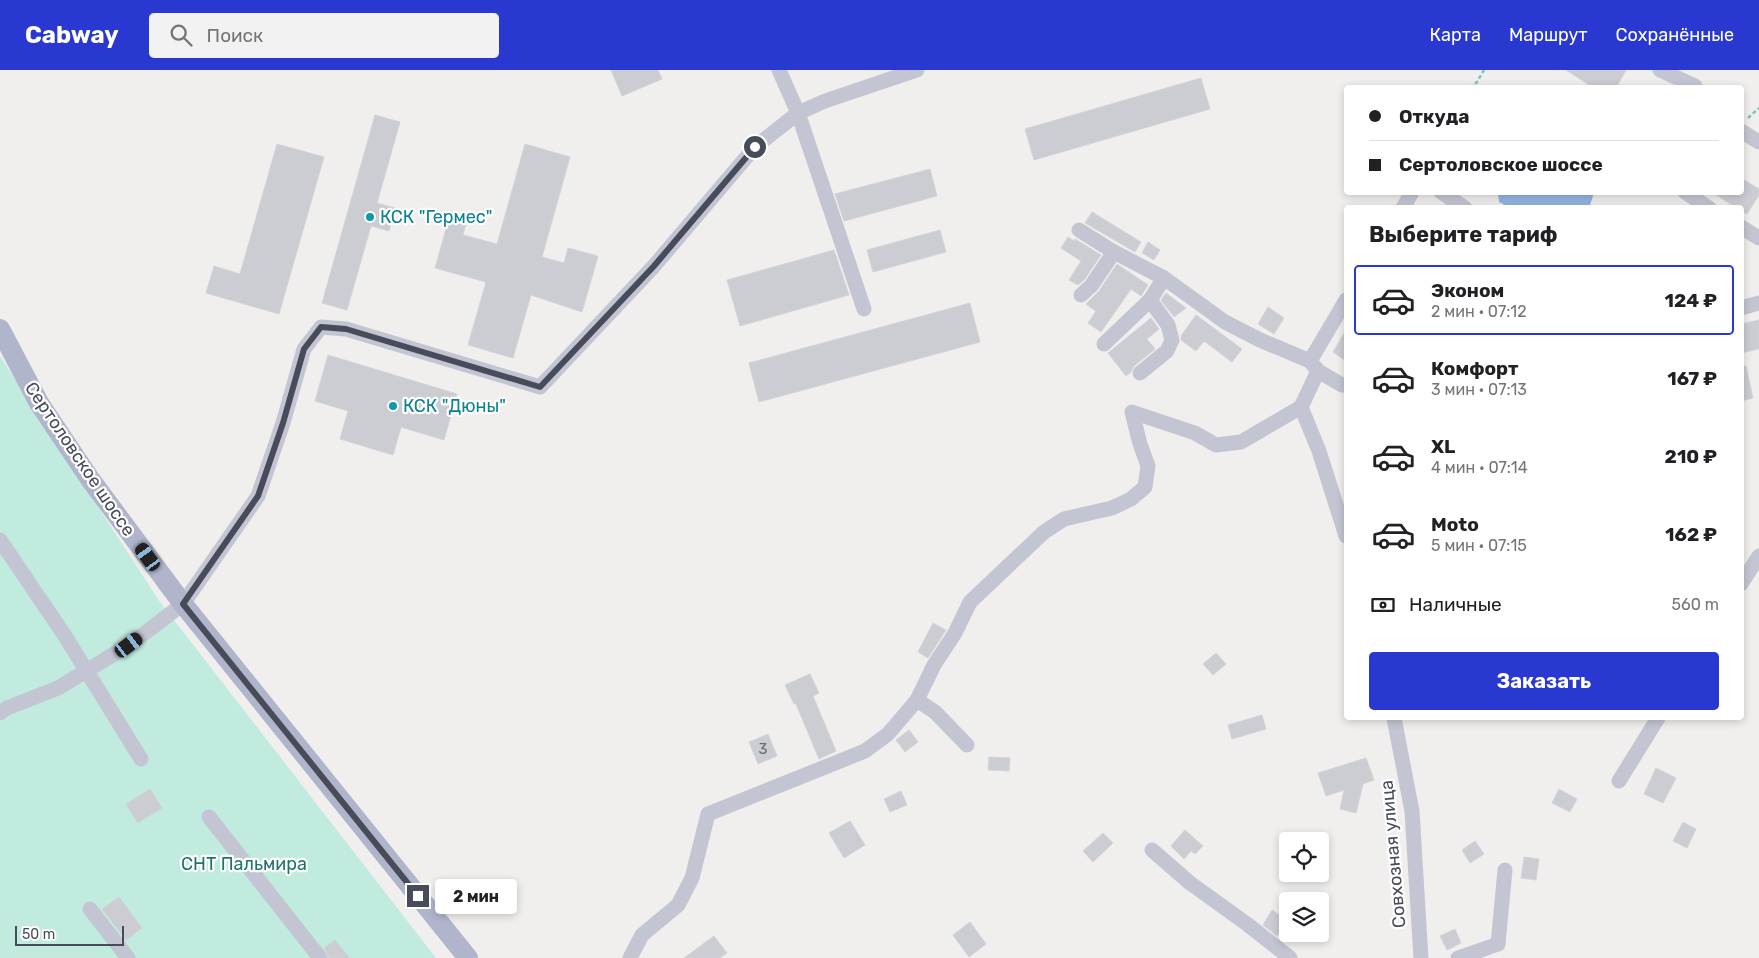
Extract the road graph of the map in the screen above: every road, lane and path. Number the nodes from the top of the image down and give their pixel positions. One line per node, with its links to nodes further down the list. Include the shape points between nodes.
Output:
1 (779, 70): 10 (street)
2 (917, 70): 10 (street)
3 (1484, 70): 6 (path)
4 (1660, 70): 7 (street)
5 (1687, 70): 8 (street)
6 (1474, 85)
7 (1691, 85)
8 (1694, 85)
9 (1759, 108): 11 (path)
10 (798, 113): 27 (street); 38 (street, via 755,147 654,266 540,387 346,329 321,327 304,349 258,496)
11 (1744, 125): 12 (street)
12 (1759, 142)
13 (1446, 195): 15 (street)
14 (1690, 195): 16 (street)
15 (1460, 205)
16 (1704, 205)
17 (1744, 229): 19 (street)
18 (1079, 230): 20 (street)
19 (1759, 238)
20 (1114, 252): 21 (street); 22 (street)
21 (1164, 278): 23 (street); 30 (street, via 1225,322)
22 (1081, 295)
23 (1150, 300): 29 (street); 31 (street, via 1168,325 1172,340 1167,352)
24 (1344, 304): 30 (street)
25 (1759, 304): 26 (street)
26 (1744, 307)
27 (864, 309)
28 (0, 329): 38 (main road, Сертоловское шоссе, via 39,403 90,480)
29 (1104, 344)
30 (1314, 366): 32 (street); 33 (street)
31 (1140, 373)
32 (1344, 385)
33 (1301, 407): 34 (street); 40 (street, via 1241,442 1216,446 1195,433 1132,412 1148,466 1145,487 1131,499 1112,508 1064,519 1044,532 970,602)
34 (1344, 530)
35 (0, 540): 39 (street)
36 (1759, 556): 37 (street)
37 (1744, 579)
38 (183, 604): 39 (street, via 129,645); 53 (main road, Сертоловское шоссе)
39 (85, 671): 41 (street, via 58,688); 45 (street)
40 (917, 700): 44 (street, via 935,712); 54 (street, via 888,734 865,751 708,814 692,878 678,905 642,935)
41 (0, 713)
42 (1394, 720): 56 (street, Совхозная улица, via 1412,811)
43 (1657, 720): 46 (street)
44 (967, 744)
45 (141, 759)
46 (1619, 780)
47 (209, 816): 52 (street)
48 (1152, 850): 55 (street, via 1190,883)
49 (1505, 870): 57 (street, via 1498,944)
50 (90, 909): 51 (street)
51 (128, 958)
52 (320, 958)
53 (468, 958)
54 (630, 958)
55 (1290, 958)
56 (1421, 958)
57 (1458, 958)

